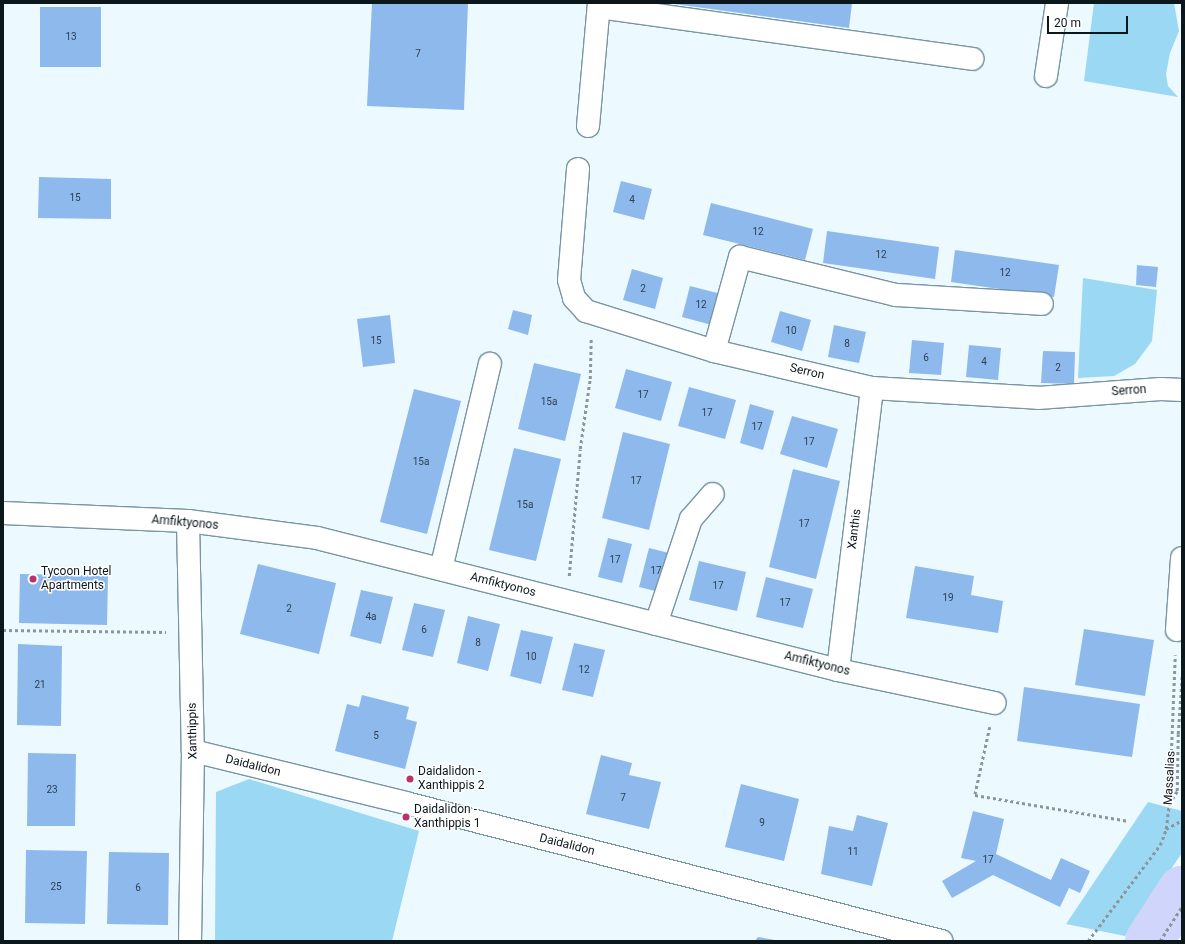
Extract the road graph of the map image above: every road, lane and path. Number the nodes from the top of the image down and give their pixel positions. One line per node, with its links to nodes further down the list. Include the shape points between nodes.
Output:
1 (1057, 3): 4 (street)
2 (599, 5): 3 (street); 5 (street)
3 (972, 59)
4 (1046, 76)
5 (588, 126)
6 (578, 169): 8 (street, via 570,280 574,298)
7 (1042, 304): 9 (street, via 896,295 740,257)
8 (586, 311): 9 (street, Serron); 18 (path, via 592,341 590,379 580,449)
9 (714, 350): 11 (street, Serron)
10 (490, 364): 17 (street)
11 (872, 388): 12 (street, Serron, via 1038,398 1160,389); 23 (street, Xanthis)
12 (1182, 390)
13 (713, 494): 19 (street, via 691,519)
14 (3, 513): 15 (street, Amfiktyonos)
15 (188, 521): 17 (street, Amfiktyonos, via 317,538); 22 (street, Xanthippis)
16 (1182, 558): 21 (street)
17 (441, 569): 18 (street, Amfiktyonos)
18 (567, 600): 19 (street, Amfiktyonos)
19 (656, 624): 23 (street, Amfiktyonos)
20 (3, 630): 22 (path)
21 (1177, 630): 27 (path, Massalias)
22 (191, 632): 26 (street, Xanthippis)
23 (838, 670): 25 (street, Amfiktyonos)
24 (1182, 675): 27 (path, via 1177,791)
25 (995, 703): 29 (path, via 975,795)
26 (194, 751): 32 (street, Xanthippis); 33 (street, Daidalidon)
27 (1169, 806): 30 (path, Massalias)
28 (1182, 820): 30 (path)
29 (1129, 821)
30 (1166, 829): 34 (path, Massalias, via 1160,845)
31 (1182, 906): 35 (path)
32 (190, 941)
33 (941, 941)
34 (1088, 941)
35 (1160, 941)

